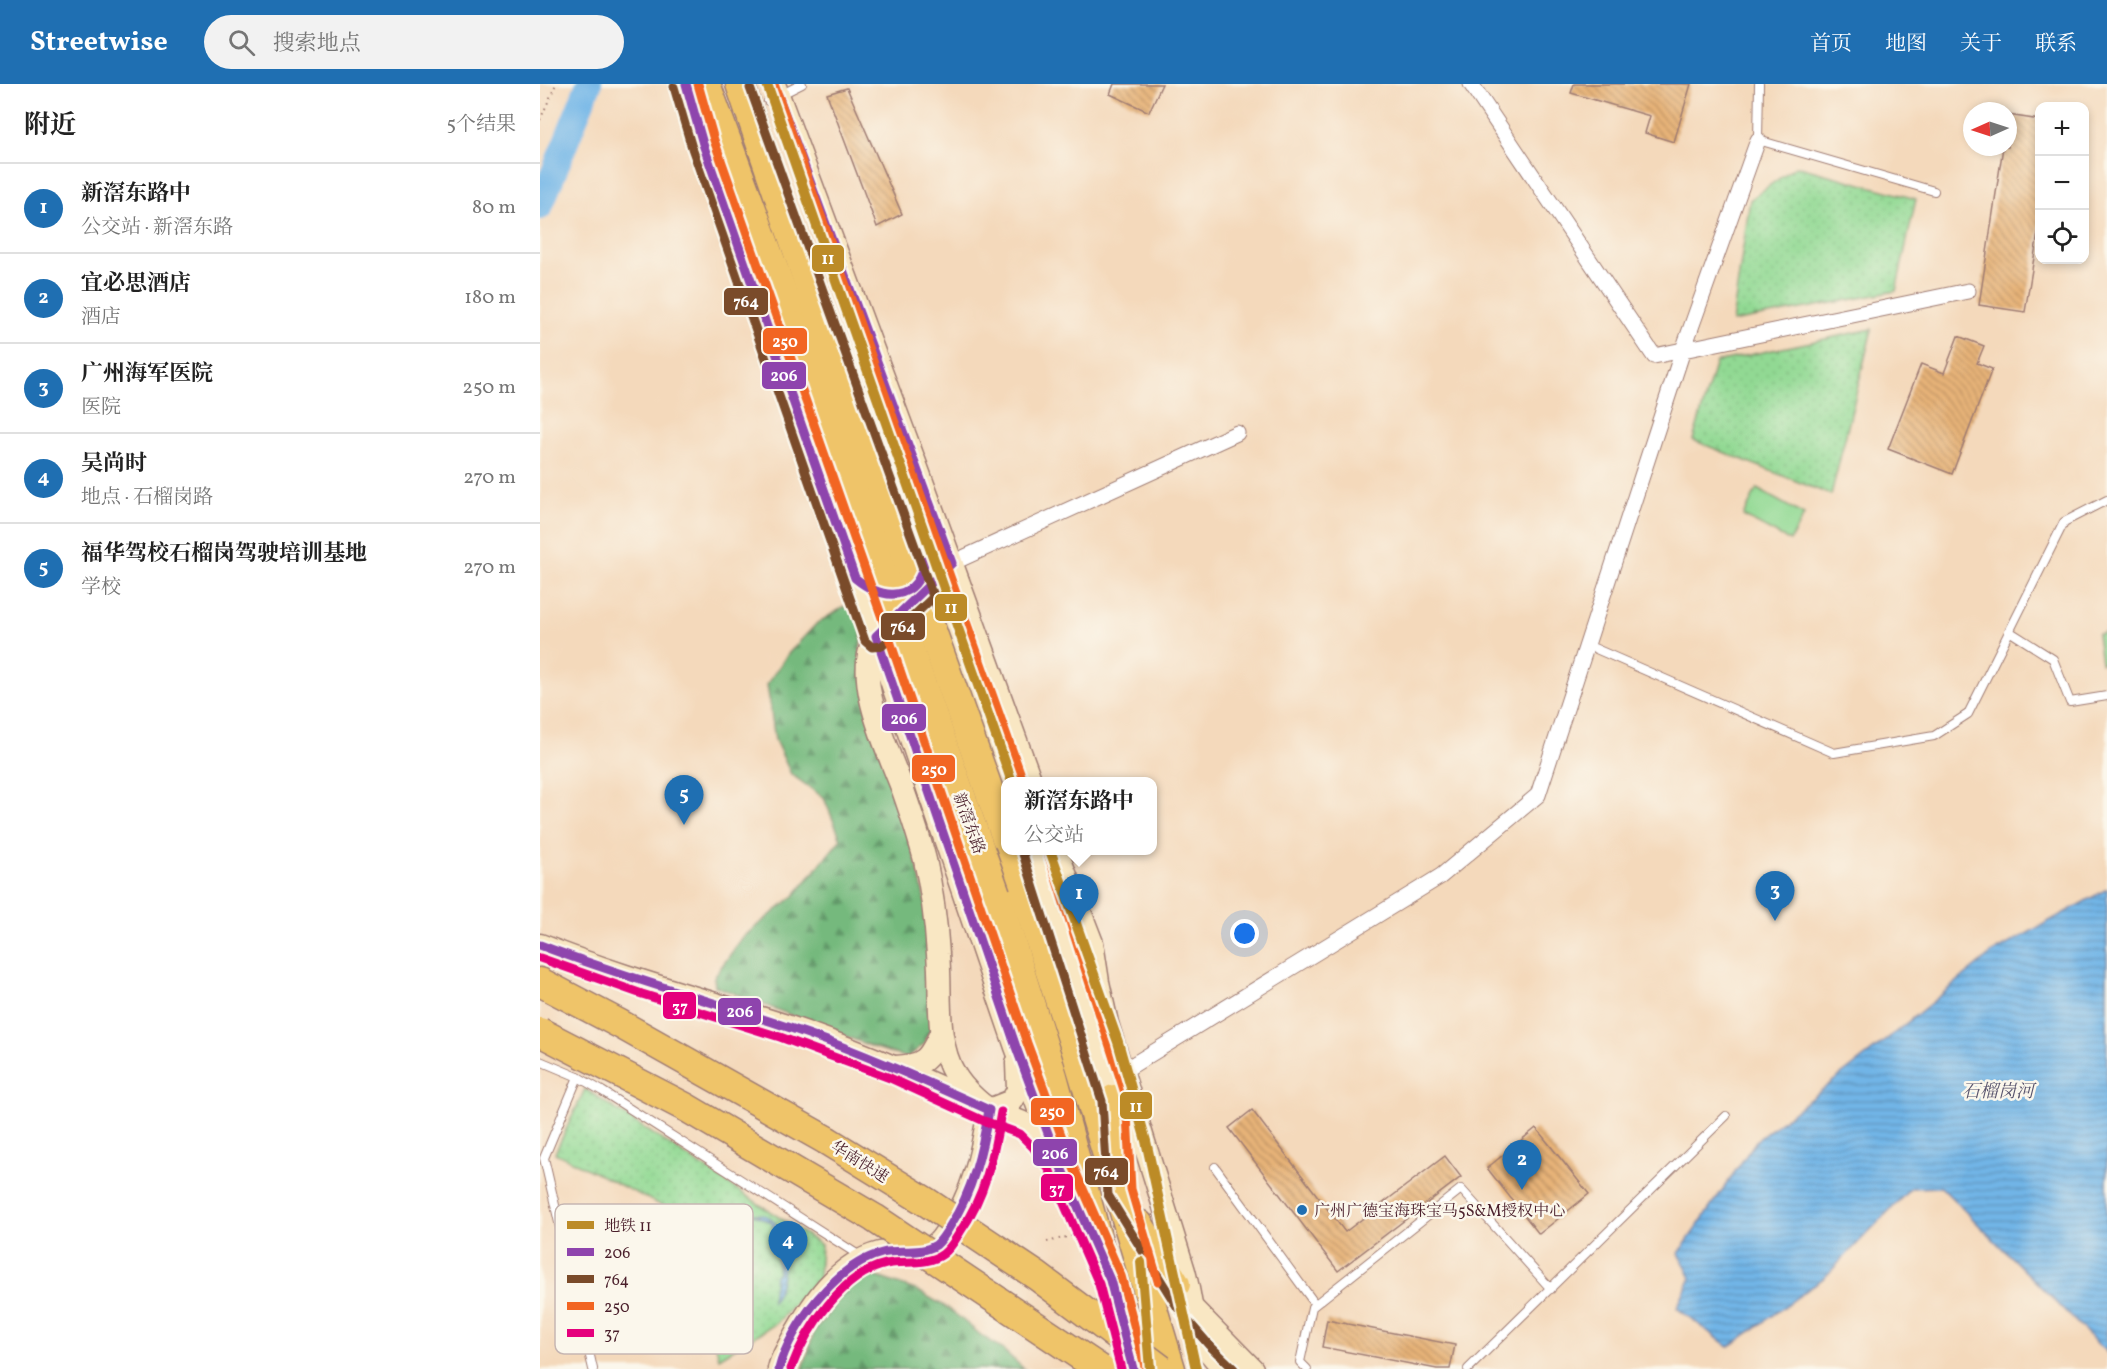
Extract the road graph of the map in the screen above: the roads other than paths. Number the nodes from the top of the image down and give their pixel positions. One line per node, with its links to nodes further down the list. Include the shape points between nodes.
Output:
1 (686, 84): 17 (main road)
2 (706, 84): 11 (highway, 新滘东路)
3 (741, 84): 11 (highway, 新滘东路)
4 (802, 84): 7 (lane)
5 (1471, 84): 12 (street, via 1654,356)
6 (1759, 84): 8 (lane)
7 (770, 91): 15 (main road); 16 (main road)
8 (1758, 140): 9 (lane); 12 (street)
9 (1934, 190)
10 (1968, 291): 12 (street)
11 (807, 320): 26 (highway, 新滘东路, bridge); 47 (highway, 新滘东路, bridge, via 996,894 1053,1076)
12 (1683, 350): 21 (street)
13 (1236, 433): 16 (street)
14 (2107, 500): 18 (lane, via 2064,522)
15 (925, 540): 16 (main road); 17 (main road, via 921,573 909,590 900,595 879,594)
16 (945, 570): 19 (main road); 20 (main road); 25 (main road)
17 (855, 578): 19 (main road)
18 (2009, 631): 21 (lane, via 1968,714 1934,736 1834,753); 23 (lane, via 2053,659 2070,702)
19 (876, 636): 22 (main road); 33 (main road, via 869,652 868,685 925,860 939,955)
20 (963, 644): 22 (main road, via 925,627 901,635 891,657); 24 (main road)
21 (1587, 645): 37 (street, via 1538,795 1442,876)
22 (894, 689): 34 (main road)
23 (2107, 696)
24 (1009, 777)
25 (1029, 777)
26 (1001, 828)
27 (1012, 855): 44 (highway, 新滘东路)
28 (1037, 855): 39 (main road)
29 (1058, 855): 37 (main road, via 1092,943 1101,1000)
30 (540, 945): 36 (main road)
31 (540, 982): 56 (highway, 华南快速, bridge, via 826,1140 925,1201 1037,1276)
32 (540, 1032): 54 (highway, bridge, via 687,1108 865,1212)
33 (941, 1033): 36 (main road, via 924,1062); 40 (main road, via 955,1076)
34 (1016, 1047): 40 (main road, via 1018,1090 1012,1101); 42 (main road)
35 (540, 1061): 38 (lane)
36 (895, 1067): 40 (main road)
37 (1123, 1071): 49 (main road, via 1184,1271)
38 (578, 1077): 45 (lane, via 544,1158); 46 (lane)
39 (1114, 1099): 44 (highway)
40 (989, 1110): 42 (main road, via 1026,1124); 46 (main road, via 969,1196 938,1242 921,1250 893,1249)
41 (1726, 1116): 48 (lane)
42 (1059, 1163): 47 (main road)
43 (1215, 1167): 50 (lane)
44 (1119, 1191): 49 (highway); 57 (highway)
45 (555, 1205)
46 (864, 1258): 53 (main road, via 827,1287 803,1320)
47 (1110, 1280): 55 (highway, 新滘东路)
48 (1551, 1289): 50 (lane, via 1461,1189); 61 (lane)
49 (1184, 1295): 58 (main road, via 1198,1336); 59 (main road, via 1218,1337)
50 (1315, 1304): 60 (lane, via 1300,1362)
51 (590, 1354): 52 (lane)
52 (593, 1369)
53 (779, 1369)
54 (1100, 1369)
55 (1133, 1369)
56 (1161, 1369)
57 (1171, 1369)
58 (1224, 1369)
59 (1252, 1369)
60 (1306, 1369)
61 (1468, 1369)

